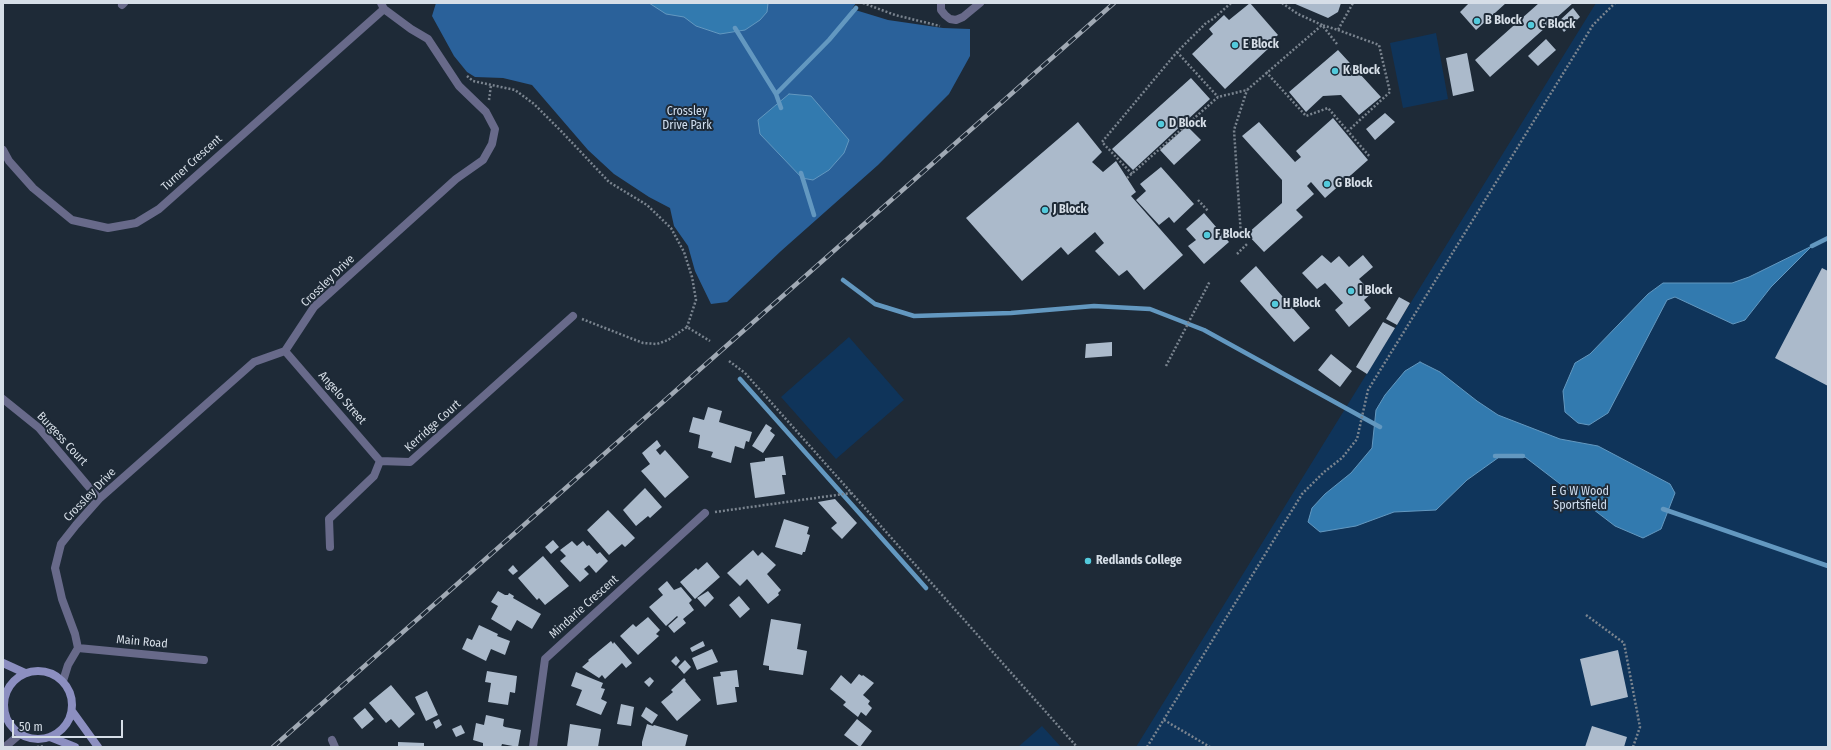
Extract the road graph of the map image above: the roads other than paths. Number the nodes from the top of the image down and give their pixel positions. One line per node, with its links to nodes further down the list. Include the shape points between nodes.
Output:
1 (941, 3): 2 (street, via 944,15 956,20)
2 (980, 3)
3 (383, 6): 4 (street, Turner Crescent, via 159,209 136,223 108,228 72,220 33,188 8,161); 6 (street, Crossley Drive, via 428,39 459,86 486,112 495,129 492,144 483,160 456,179 314,307)
4 (3, 150)
5 (574, 316): 8 (street, Kerridge Court, via 410,462)
6 (285, 351): 8 (street, Angelo Street); 9 (street, Crossley Drive, via 254,362)
7 (3, 399): 9 (street, Burgess Court, via 39,428)
8 (380, 461): 11 (street, via 374,476 329,519)
9 (100, 499): 12 (street, Crossley Drive, via 61,544 55,568)
10 (705, 513): 24 (street, Mindarie Crescent, via 545,659)
11 (330, 547)
12 (78, 648): 13 (street, Main Road); 16 (street, via 68,664)
13 (204, 660)
14 (3, 663): 15 (main road)
15 (26, 673): 16 (main road, via 35,670 46,671); 17 (main road, via 8,687)
16 (63, 681): 18 (main road, via 69,690)
17 (4, 697): 19 (main road, via 6,719)
18 (72, 711): 20 (main road, via 68,722); 23 (main road)
19 (20, 734): 20 (main road, via 40,739); 21 (street)
20 (50, 737): 22 (main road)
21 (6, 747)
22 (75, 747)
23 (98, 747)
24 (533, 747)

